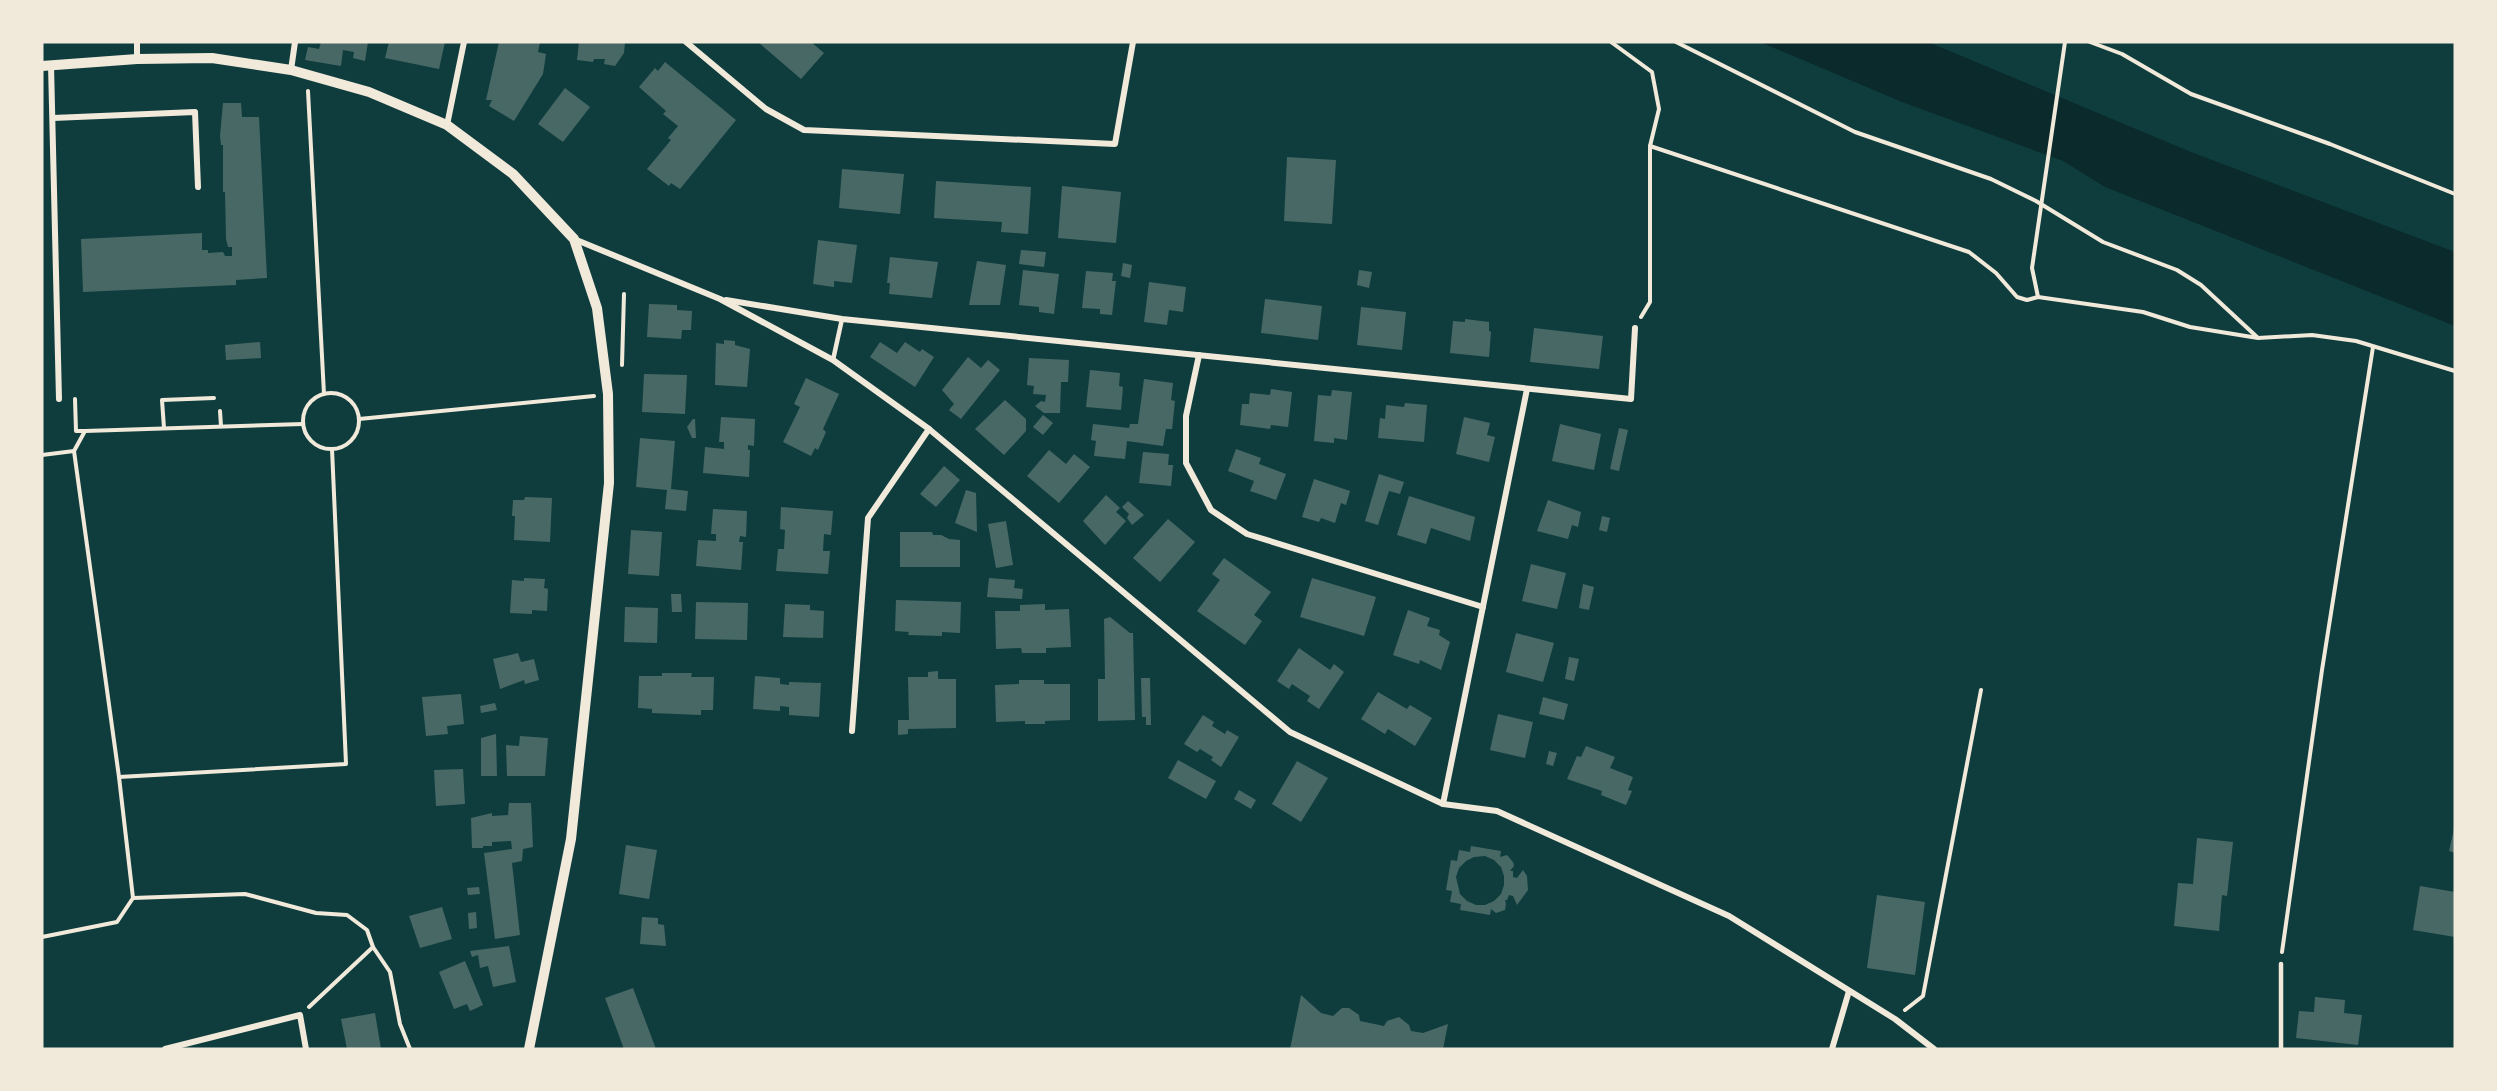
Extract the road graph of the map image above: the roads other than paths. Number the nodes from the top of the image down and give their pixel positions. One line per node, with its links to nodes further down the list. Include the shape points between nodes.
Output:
1 (137, 42): 6 (street)
2 (296, 42): 8 (street)
3 (464, 42): 10 (street)
4 (686, 42): 5 (street, via 766,109 804,129 1115,144)
5 (1133, 42)
6 (137, 59): 7 (street); 8 (street, via 212,58)
7 (47, 66): 9 (street)
8 (291, 70): 10 (street, via 369,92)
9 (53, 118): 11 (street, via 195,112); 19 (street)
10 (447, 125): 12 (street, via 513,174)
11 (198, 188)
12 (574, 239): 13 (street); 28 (street, via 597,308 608,394 609,483 571,839)
13 (720, 299): 14 (street); 17 (street)
14 (842, 319): 16 (street); 17 (lane)
15 (1635, 328): 18 (street, via 1631,399)
16 (1199, 355): 18 (street); 21 (street, via 1186,416 1186,464 1211,510 1247,534)
17 (833, 360): 20 (street)
18 (1527, 388): 21 (street)
19 (59, 399)
20 (929, 429): 22 (street, via 868,518); 23 (street, via 1290,732)
21 (1483, 607): 23 (street)
22 (852, 731)
23 (1443, 804): 25 (street, via 1497,811 1667,887 1729,916)
24 (2281, 964): 31 (lane)
25 (1849, 992): 29 (street); 30 (street, via 1896,1019)
26 (165, 1049): 27 (street, via 300,1015)
27 (306, 1049)
28 (529, 1049)
29 (1832, 1049)
30 (1934, 1049)
31 (2281, 1049)

